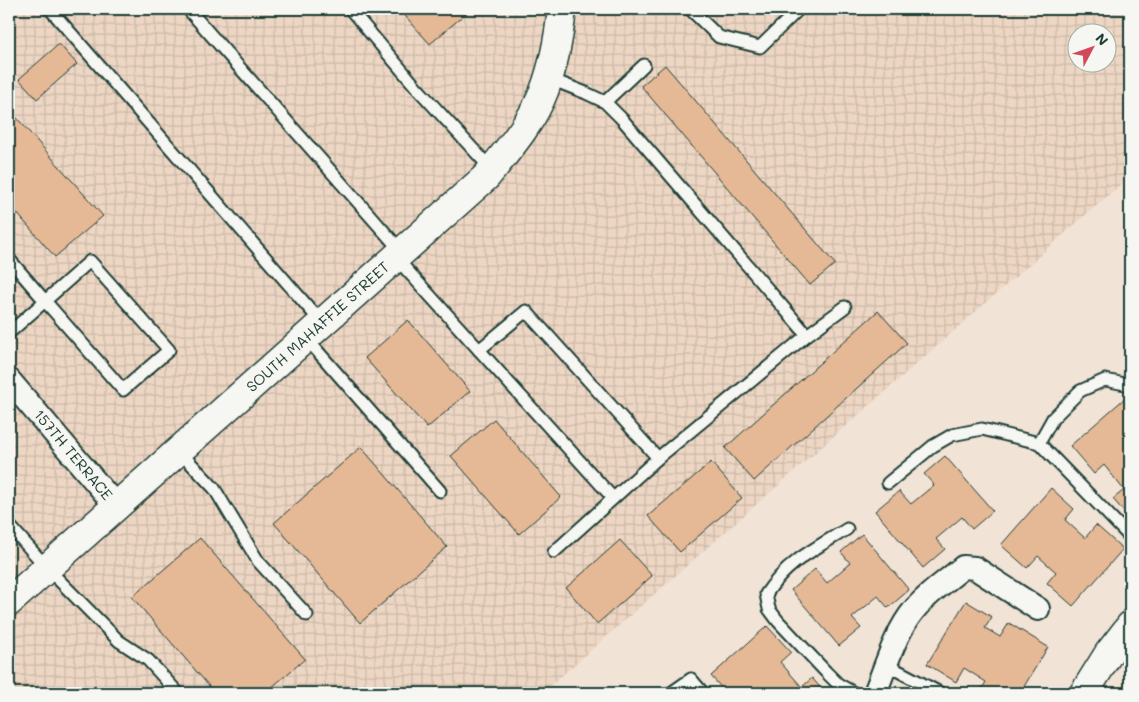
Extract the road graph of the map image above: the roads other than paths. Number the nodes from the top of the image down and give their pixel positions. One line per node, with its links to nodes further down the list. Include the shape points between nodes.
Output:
1 (50, 9): 15 (lane)
2 (188, 9): 11 (lane)
3 (350, 9): 10 (lane)
4 (562, 9): 8 (street, SOUTH MAHAFFIE STREET)
5 (690, 9): 6 (lane, via 719,36 760,46)
6 (799, 9)
7 (644, 65): 9 (lane)
8 (548, 78): 9 (lane); 10 (street, SOUTH MAHAFFIE STREET, via 522,132)
9 (605, 102): 17 (lane)
10 (492, 170): 11 (street, SOUTH MAHAFFIE STREET)
11 (399, 255): 15 (street, SOUTH MAHAFFIE STREET); 18 (lane)
12 (9, 260): 13 (lane)
13 (45, 301): 13 (lane, via 90,260 169,350 123,390); 16 (lane)
14 (845, 308): 17 (lane)
15 (314, 331): 22 (street, SOUTH MAHAFFIE STREET); 25 (lane)
16 (9, 333)
17 (807, 336): 23 (lane)
18 (479, 350): 23 (lane, via 526,311); 26 (lane)
19 (9, 380): 27 (street, 157TH TERRACE)
20 (1130, 386): 21 (lane, via 1105,380 1080,391 1053,418)
21 (1039, 442): 24 (lane, via 982,429 952,435 933,446); 30 (lane)
22 (179, 451): 27 (street, SOUTH MAHAFFIE STREET); 35 (lane, via 214,488 258,561)
23 (658, 458): 26 (lane)
24 (888, 483)
25 (440, 491)
26 (613, 498): 31 (lane)
27 (117, 507): 32 (street, SOUTH MAHAFFIE STREET)
28 (9, 525): 32 (lane)
29 (847, 529): 41 (lane, via 791,564 766,594 769,608 778,621 838,684)
30 (1130, 537)
31 (554, 552)
32 (47, 568): 33 (street, SOUTH MAHAFFIE STREET); 38 (lane, via 119,640 148,660)
33 (9, 602)
34 (1038, 609): 37 (street, via 975,568 964,567 914,610 900,632)
35 (307, 615)
36 (1130, 626): 44 (street)
37 (887, 665): 42 (street); 43 (lane)
38 (178, 693)
39 (671, 693): 40 (lane, via 691,679)
40 (703, 693)
41 (854, 693)
42 (875, 693)
43 (940, 693)
44 (1084, 693)

